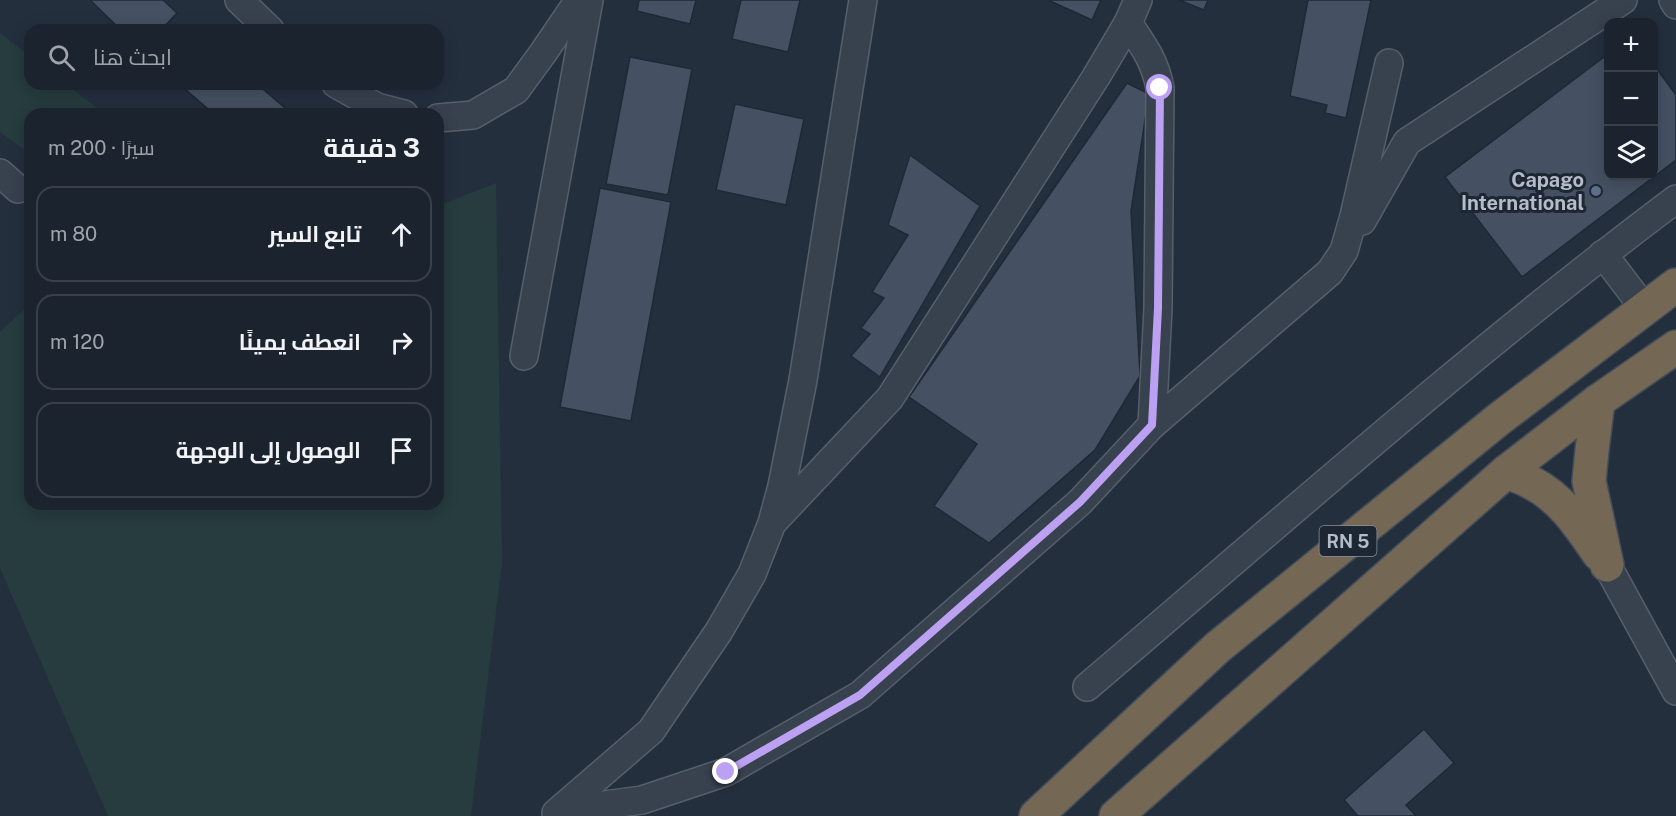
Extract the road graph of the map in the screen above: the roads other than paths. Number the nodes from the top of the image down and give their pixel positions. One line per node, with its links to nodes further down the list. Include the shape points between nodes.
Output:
1 (239, 0): 9 (street)
2 (579, 0): 13 (street, via 516,90 473,115)
3 (590, 0): 20 (street)
4 (863, 0): 24 (street, via 803,380)
5 (1623, 0): 15 (street, via 1407,142)
6 (1673, 0): 7 (street)
7 (1676, 5)
8 (1133, 11): 22 (street, via 1160,88 1158,308); 24 (street, via 1096,77 890,398)
9 (264, 24)
10 (1389, 63): 15 (street)
11 (347, 90): 12 (street)
12 (381, 108)
13 (444, 117)
14 (1676, 199): 16 (street)
15 (1344, 251): 22 (street, via 1330,272)
16 (1603, 254): 18 (street); 26 (street, via 1444,382)
17 (1676, 285): 18 (highway, RN 5)
18 (1644, 308): 29 (highway, RN 5, via 1499,419 1218,647)
19 (1676, 347): 21 (highway, RN 5)
20 (524, 356)
21 (1598, 400): 23 (highway, RN 5); 25 (highway, via 1589,481)
22 (1152, 425): 28 (street, via 1080,502 860,695 726,772 642,800)
23 (1506, 472): 25 (highway, via 1534,483 1557,501); 30 (highway, RN 5)
24 (772, 523): 28 (street, via 752,574 719,631 651,731)
25 (1606, 565): 27 (street)
26 (1087, 687)
27 (1676, 691)
28 (556, 813)
29 (1035, 816)
30 (1116, 816)

